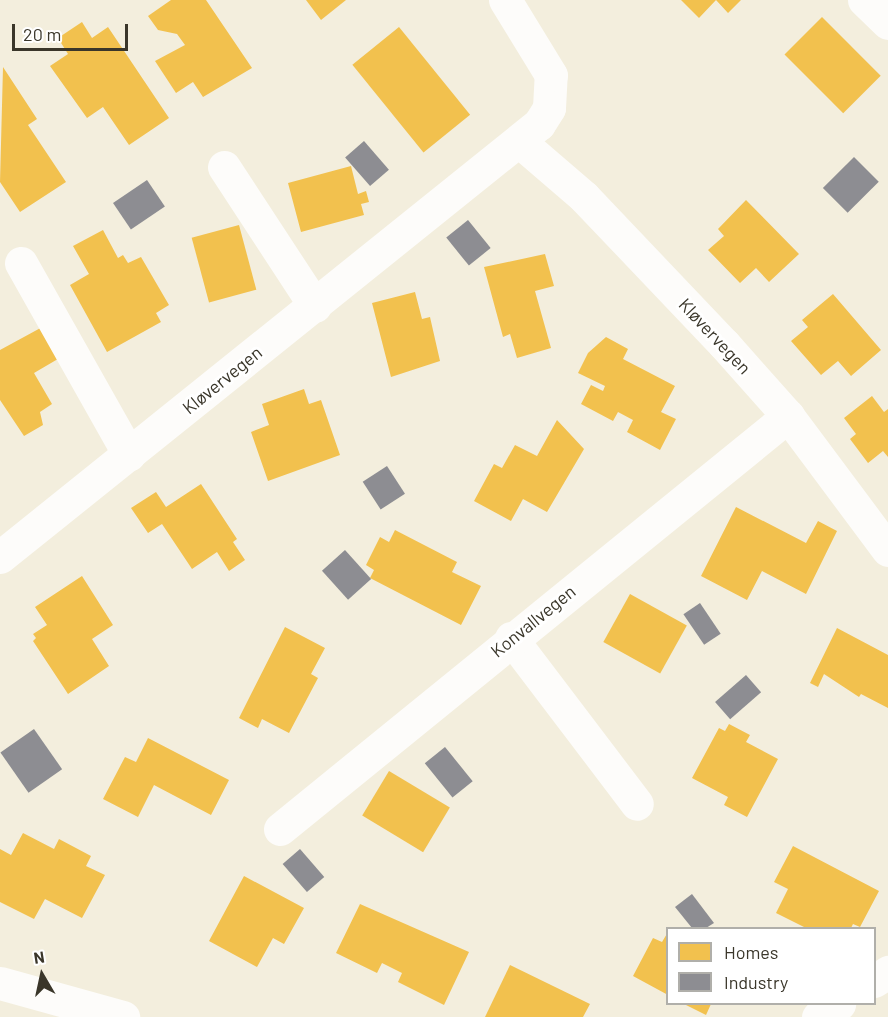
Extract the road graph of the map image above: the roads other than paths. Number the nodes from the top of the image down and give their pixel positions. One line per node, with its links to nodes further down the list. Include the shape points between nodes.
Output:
1 (505, 0): 4 (street, Kløvervegen, via 551,75 549,108)
2 (864, 0): 3 (street)
3 (888, 23)
4 (519, 141): 7 (street, Kløvervegen); 8 (street, Kløvervegen, via 584,197)
5 (224, 167): 7 (street)
6 (21, 263): 9 (street)
7 (315, 306): 9 (street, Kløvervegen)
8 (788, 416): 10 (street, Kløvervegen); 12 (street, Konvallvegen)
9 (129, 455): 11 (street, Kløvervegen)
10 (888, 550)
11 (0, 557)
12 (511, 638): 13 (street); 14 (street, Konvallvegen)
13 (637, 804)
14 (280, 829)
15 (0, 983): 17 (street)
16 (837, 1005): 18 (street)
17 (123, 1017)
18 (818, 1017)

